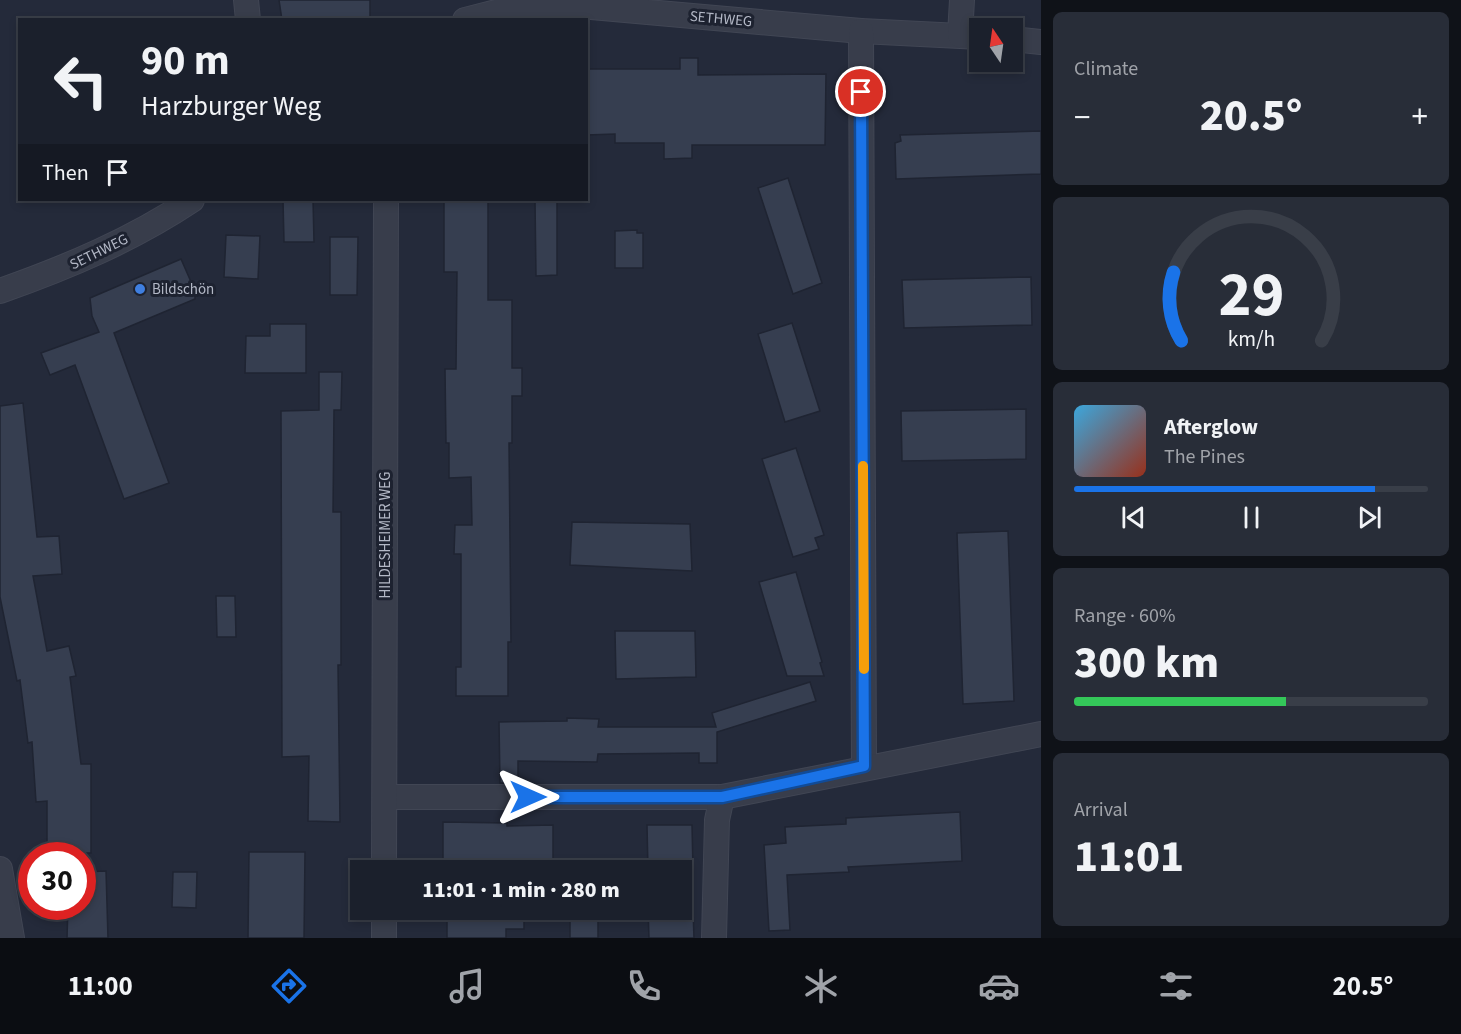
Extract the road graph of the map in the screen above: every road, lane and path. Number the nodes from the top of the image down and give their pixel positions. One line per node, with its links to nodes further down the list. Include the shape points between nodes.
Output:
1 (246, 0): 4 (street)
2 (962, 0): 7 (street)
3 (558, 2): 5 (street, SETHWEG); 6 (street, SETHWEG)
4 (248, 18)
5 (473, 18)
6 (861, 31): 8 (street, SETHWEG); 15 (street)
7 (969, 32)
8 (969, 36)
9 (1023, 40): 10 (street)
10 (1041, 42)
11 (190, 201): 13 (street, SETHWEG, via 116,245 67,268)
12 (386, 201): 16 (street, HILDESHEIMER WEG)
13 (0, 291)
14 (1041, 734): 15 (street)
15 (864, 766): 17 (street)
16 (385, 797): 17 (street); 18 (street, HILDESHEIMER WEG)
17 (722, 797): 23 (street, via 717,820)
18 (384, 860)
19 (0, 868): 21 (street)
20 (384, 920): 22 (street)
21 (12, 938)
22 (384, 938)
23 (714, 938)

